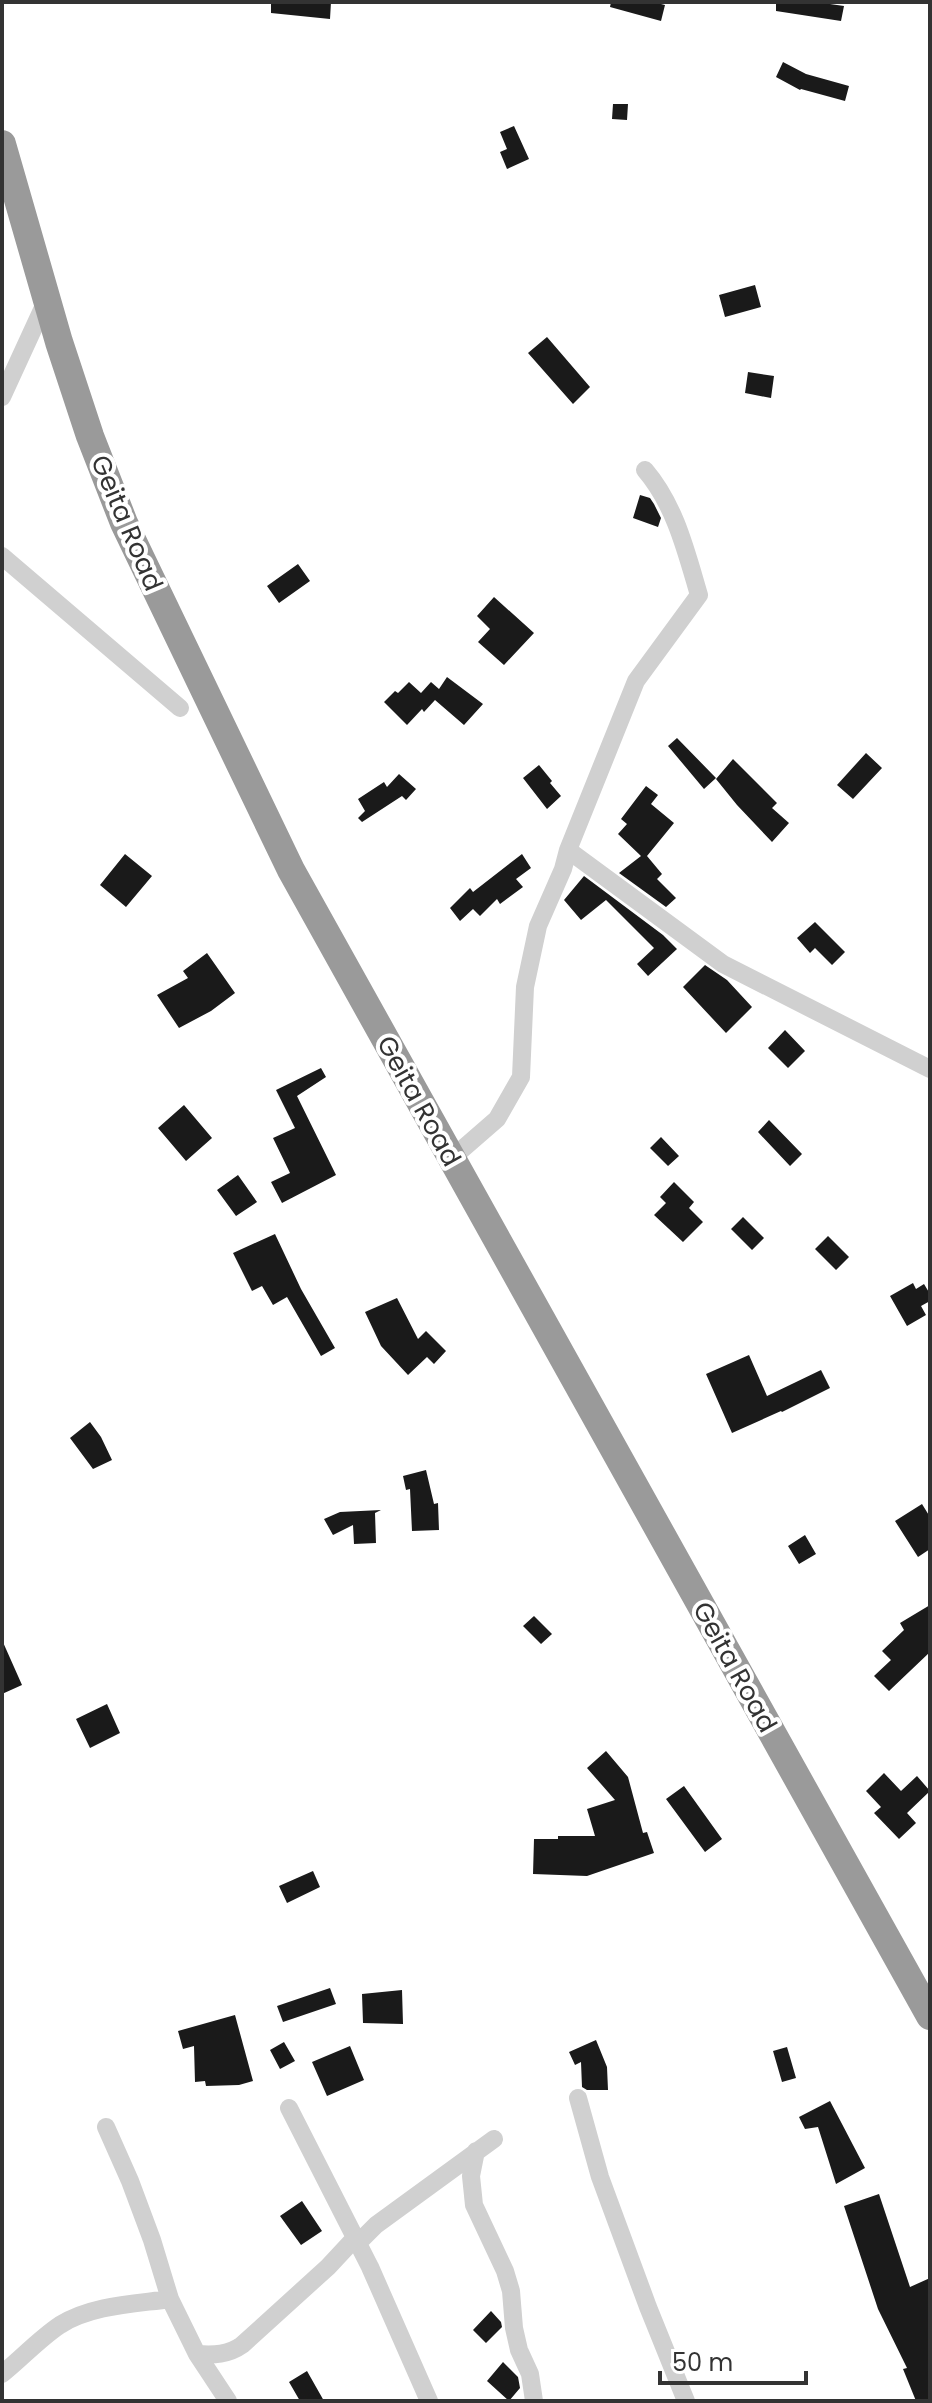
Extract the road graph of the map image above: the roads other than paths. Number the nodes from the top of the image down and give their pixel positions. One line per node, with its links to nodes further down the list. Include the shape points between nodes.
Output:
1 (2, 144): 2 (highway, Geita Road)
2 (47, 299): 3 (street); 9 (highway, Geita Road, via 124,523 291,870)
3 (2, 397)
4 (645, 470): 7 (street, via 661,488 678,526 699,595 636,681)
5 (2, 556): 6 (street)
6 (180, 708)
7 (568, 850): 8 (street, via 723,964); 9 (street, via 538,926 525,987 521,1077 497,1119)
8 (930, 1069)
9 (451, 1159): 10 (highway, Geita Road)
10 (930, 2016)
11 (578, 2098): 23 (street, via 600,2177)
12 (289, 2108): 16 (street)
13 (106, 2127): 17 (street)
14 (494, 2139): 15 (street)
15 (476, 2151): 16 (street); 22 (street, via 471,2176 474,2205 505,2271)
16 (356, 2240): 18 (street, via 242,2345 223,2354); 21 (street)
17 (170, 2299): 18 (street); 19 (street, via 115,2307 63,2323)
18 (197, 2354): 20 (street)
19 (2, 2374)
20 (228, 2401)
21 (429, 2401)
22 (534, 2401)
23 (686, 2401)

